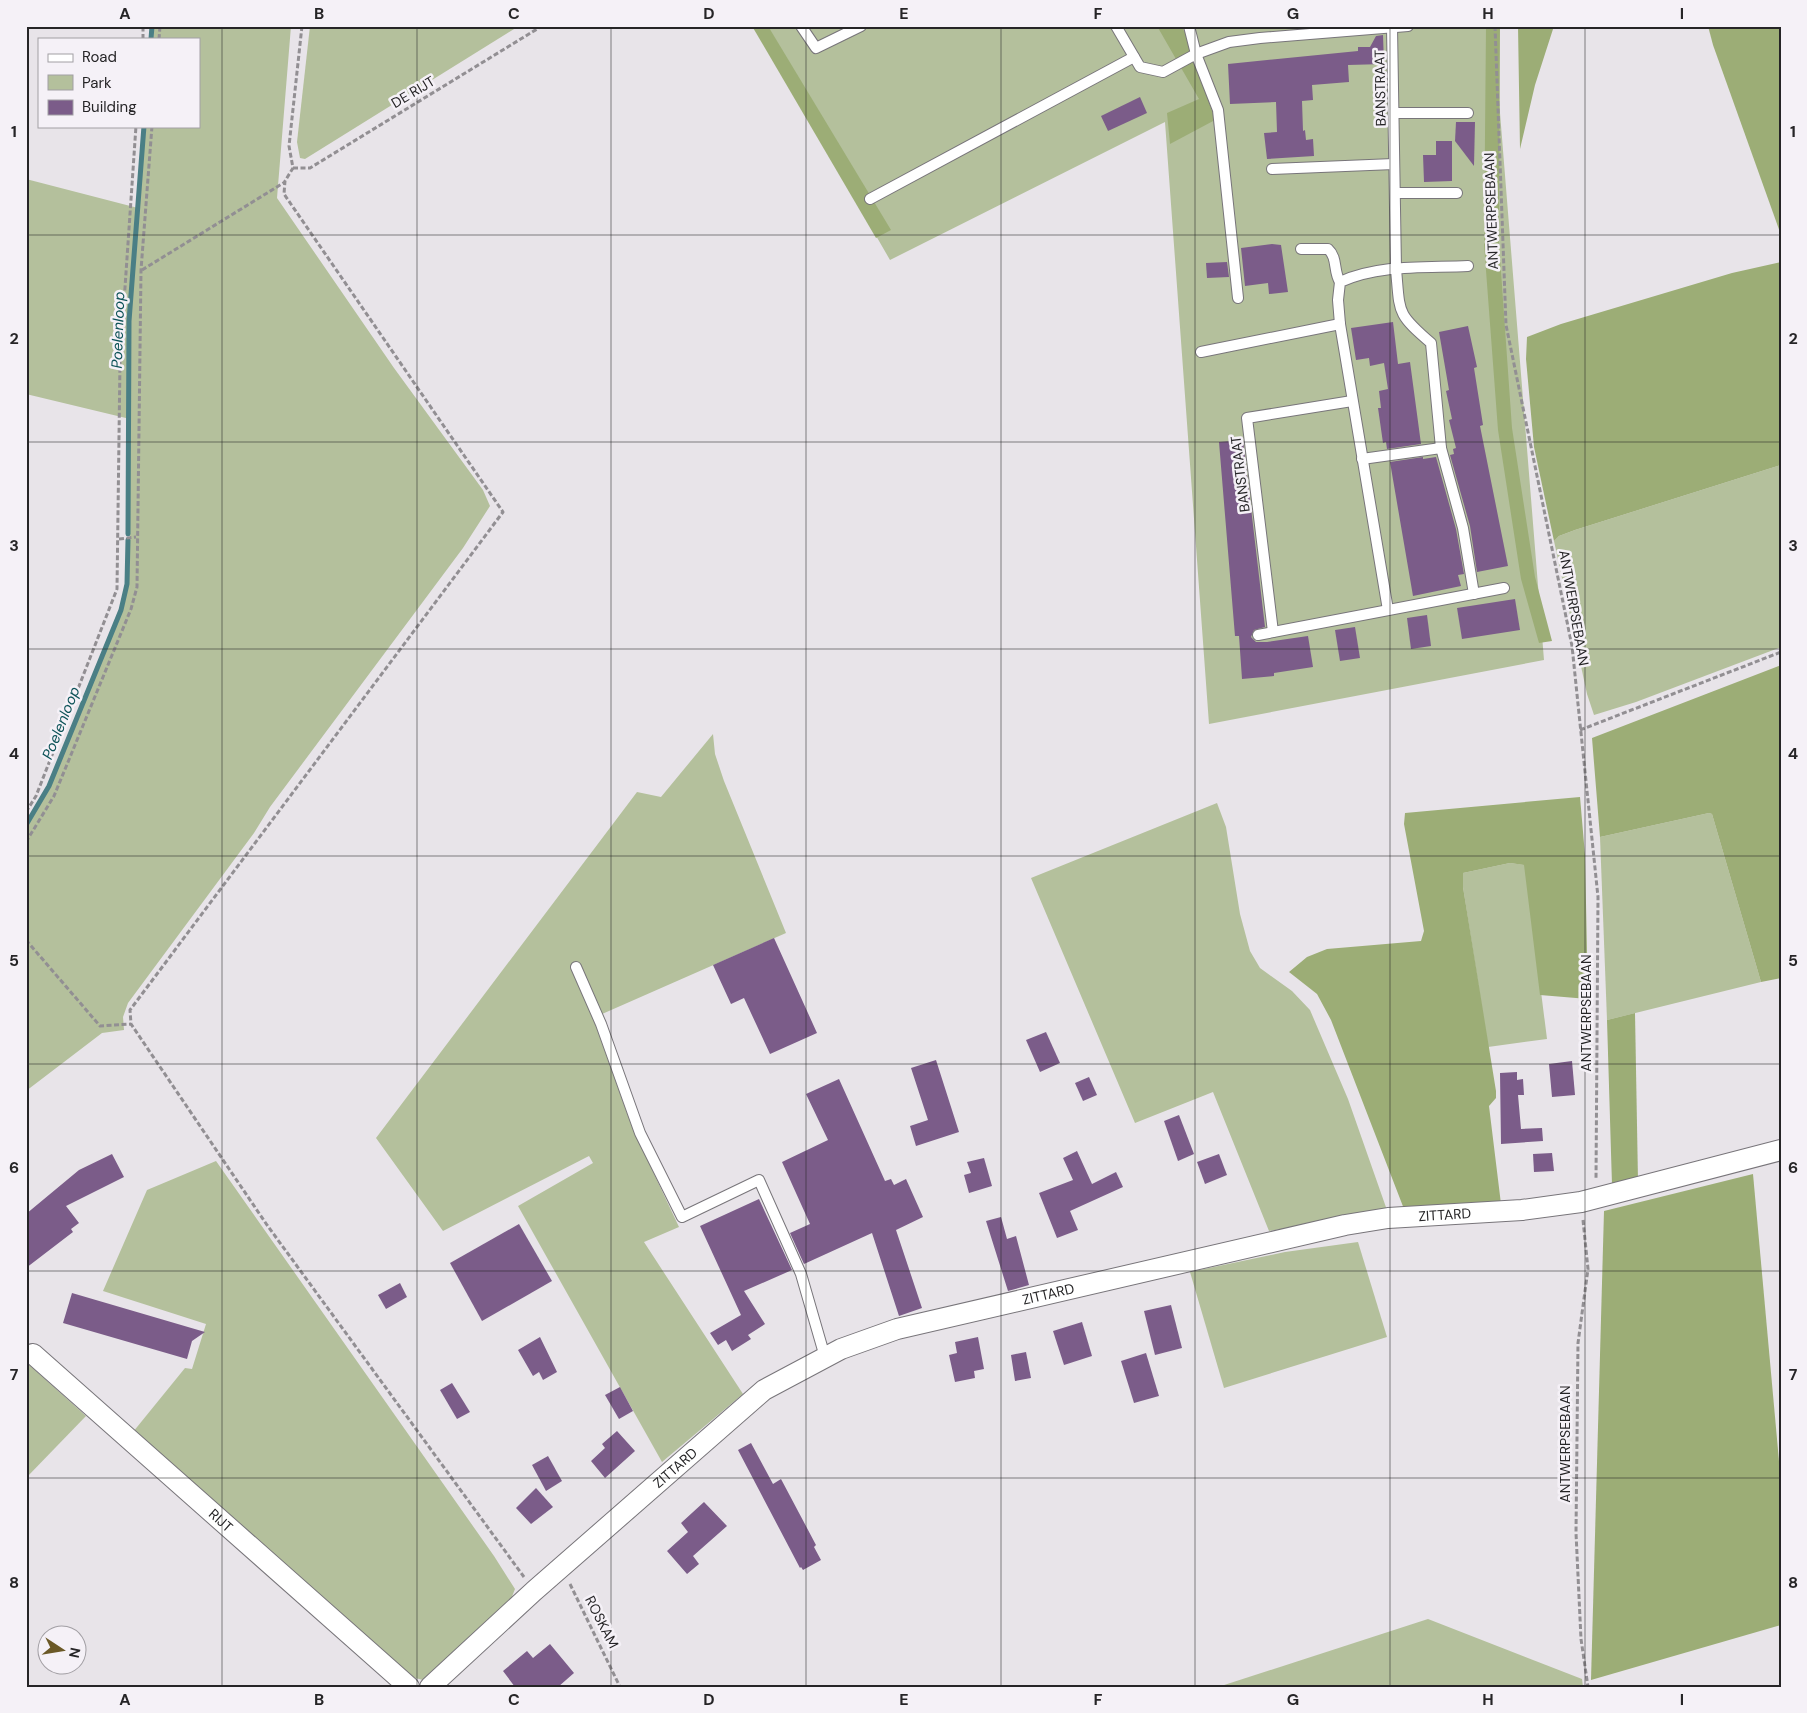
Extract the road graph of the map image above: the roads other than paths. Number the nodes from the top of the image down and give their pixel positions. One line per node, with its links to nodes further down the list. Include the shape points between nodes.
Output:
1 (801, 26): 2 (lane, via 816,48)
2 (861, 26)
3 (1116, 26): 8 (lane)
4 (1189, 26): 7 (lane)
5 (1408, 26): 6 (lane)
6 (1392, 27): 7 (lane, via 1229,42); 9 (lane, BANSTRAAT)
7 (1196, 54): 8 (lane, via 1163,72 1140,67); 20 (lane, via 1218,110)
8 (1134, 57): 15 (lane)
9 (1394, 113): 10 (lane); 11 (lane, BANSTRAAT)
10 (1468, 113)
11 (1394, 164): 12 (lane); 13 (lane, BANSTRAAT)
12 (1272, 169)
13 (1395, 193): 14 (lane); 18 (lane, BANSTRAAT)
14 (1457, 193)
15 (870, 199)
16 (1302, 249): 19 (lane, via 1328,249 1334,254)
17 (1468, 266): 18 (lane)
18 (1396, 269): 19 (lane, via 1352,276); 24 (lane, BANSTRAAT, via 1399,308 1406,321 1431,343)
19 (1340, 282): 21 (lane)
20 (1238, 298)
21 (1340, 324): 22 (lane); 23 (lane)
22 (1201, 352)
23 (1352, 401): 25 (lane); 29 (lane, BANSTRAAT, via 1247,418)
24 (1441, 448): 25 (lane); 27 (lane, BANSTRAAT, via 1463,528)
25 (1362, 459): 28 (lane)
26 (1504, 588): 27 (lane)
27 (1474, 594): 28 (lane)
28 (1388, 610): 29 (lane)
29 (1273, 632): 30 (lane)
30 (1258, 635)
31 (576, 967): 34 (lane, via 601,1024 640,1133 682,1217 759,1180 801,1274)
32 (1781, 1150): 34 (street, ZITTARD, via 1589,1199 1522,1210 1388,1218 1345,1225 897,1329)
33 (33, 1354): 35 (street, RIJT)
34 (825, 1357): 36 (street, ZITTARD, via 764,1390 534,1591)
35 (409, 1687)
36 (430, 1687)

